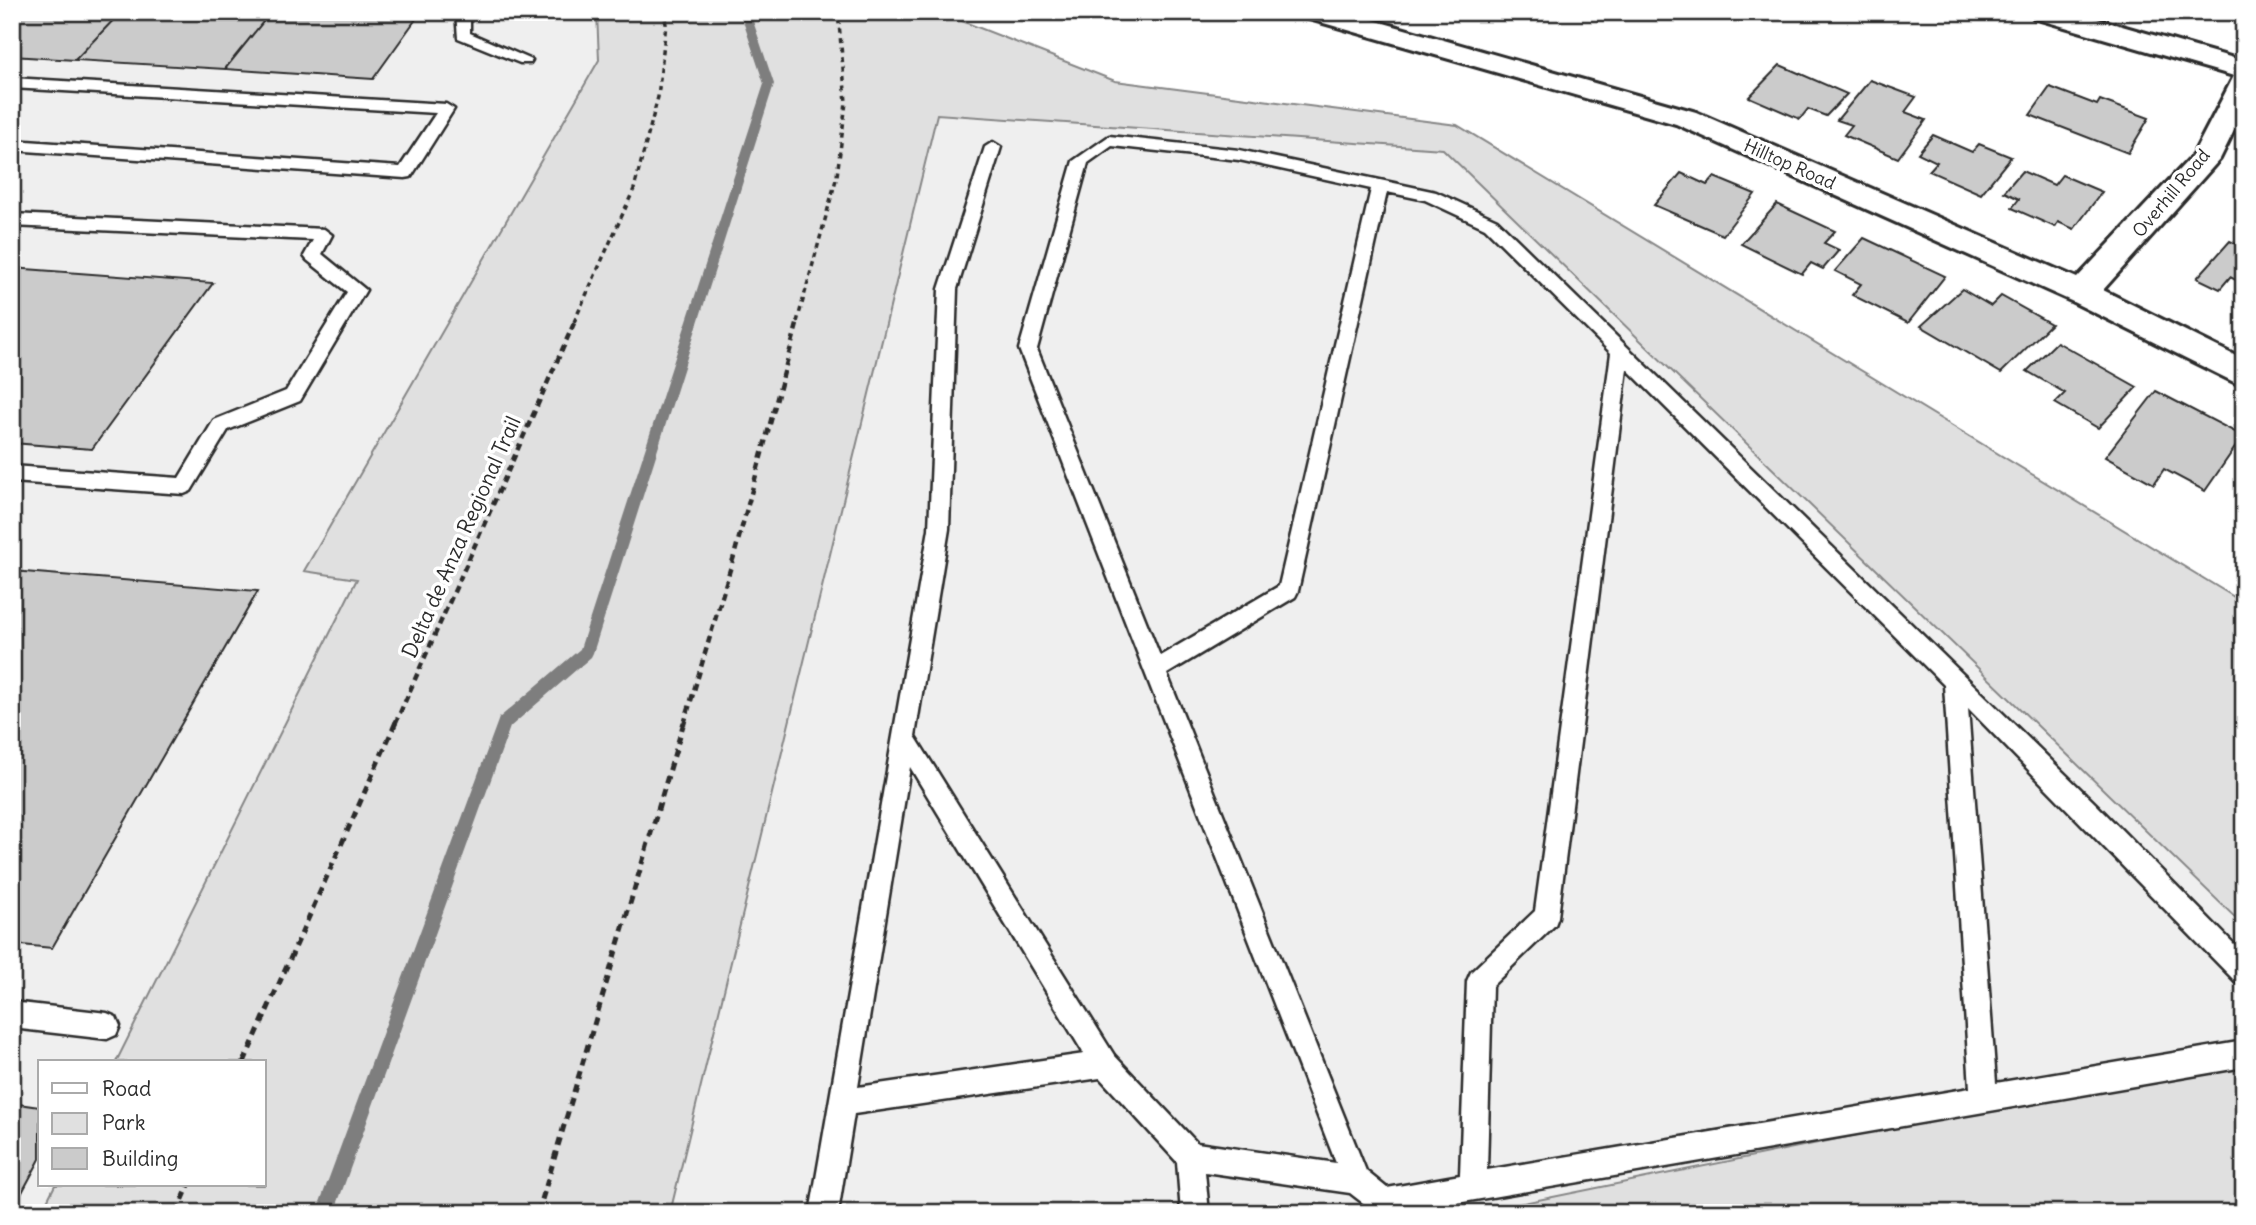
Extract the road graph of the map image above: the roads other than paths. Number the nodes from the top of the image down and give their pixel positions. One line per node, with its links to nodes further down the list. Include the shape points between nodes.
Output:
1 (463, 12): 4 (lane, via 463,35)
2 (1315, 12): 12 (street, Hilltop Road, via 1686,118)
3 (2043, 12): 5 (street)
4 (525, 60)
5 (2244, 70)
6 (2244, 81): 12 (street, Overhill Road, via 2205,159)
7 (12, 83): 8 (lane, via 446,109 405,173)
8 (12, 145)
9 (993, 146): 18 (lane, via 948,289 939,529)
10 (1380, 185): 13 (lane, via 1430,196 1491,224); 16 (lane, via 1287,591); 16 (lane, via 1239,155 1109,141 1081,161 1028,349)
11 (12, 220): 15 (lane, via 324,235 313,256 357,290 293,396 221,425 184,486)
12 (2082, 293): 14 (street, Hilltop Road)
13 (1620, 351): 17 (lane); 28 (lane, via 1546,917 1480,981)
14 (2244, 375)
15 (12, 474)
16 (1155, 670): 27 (lane)
17 (1955, 682): 19 (lane); 24 (lane)
18 (904, 737): 23 (lane); 25 (lane)
19 (2244, 972)
20 (12, 1015): 21 (lane)
21 (107, 1026)
22 (2244, 1054): 24 (lane)
23 (1105, 1064): 25 (lane); 26 (lane)
24 (1984, 1099): 28 (lane)
25 (842, 1103): 29 (lane)
26 (1190, 1156): 27 (lane); 30 (lane)
27 (1356, 1180): 28 (lane, via 1383,1202)
28 (1473, 1187)
29 (824, 1213)
30 (1195, 1213)

